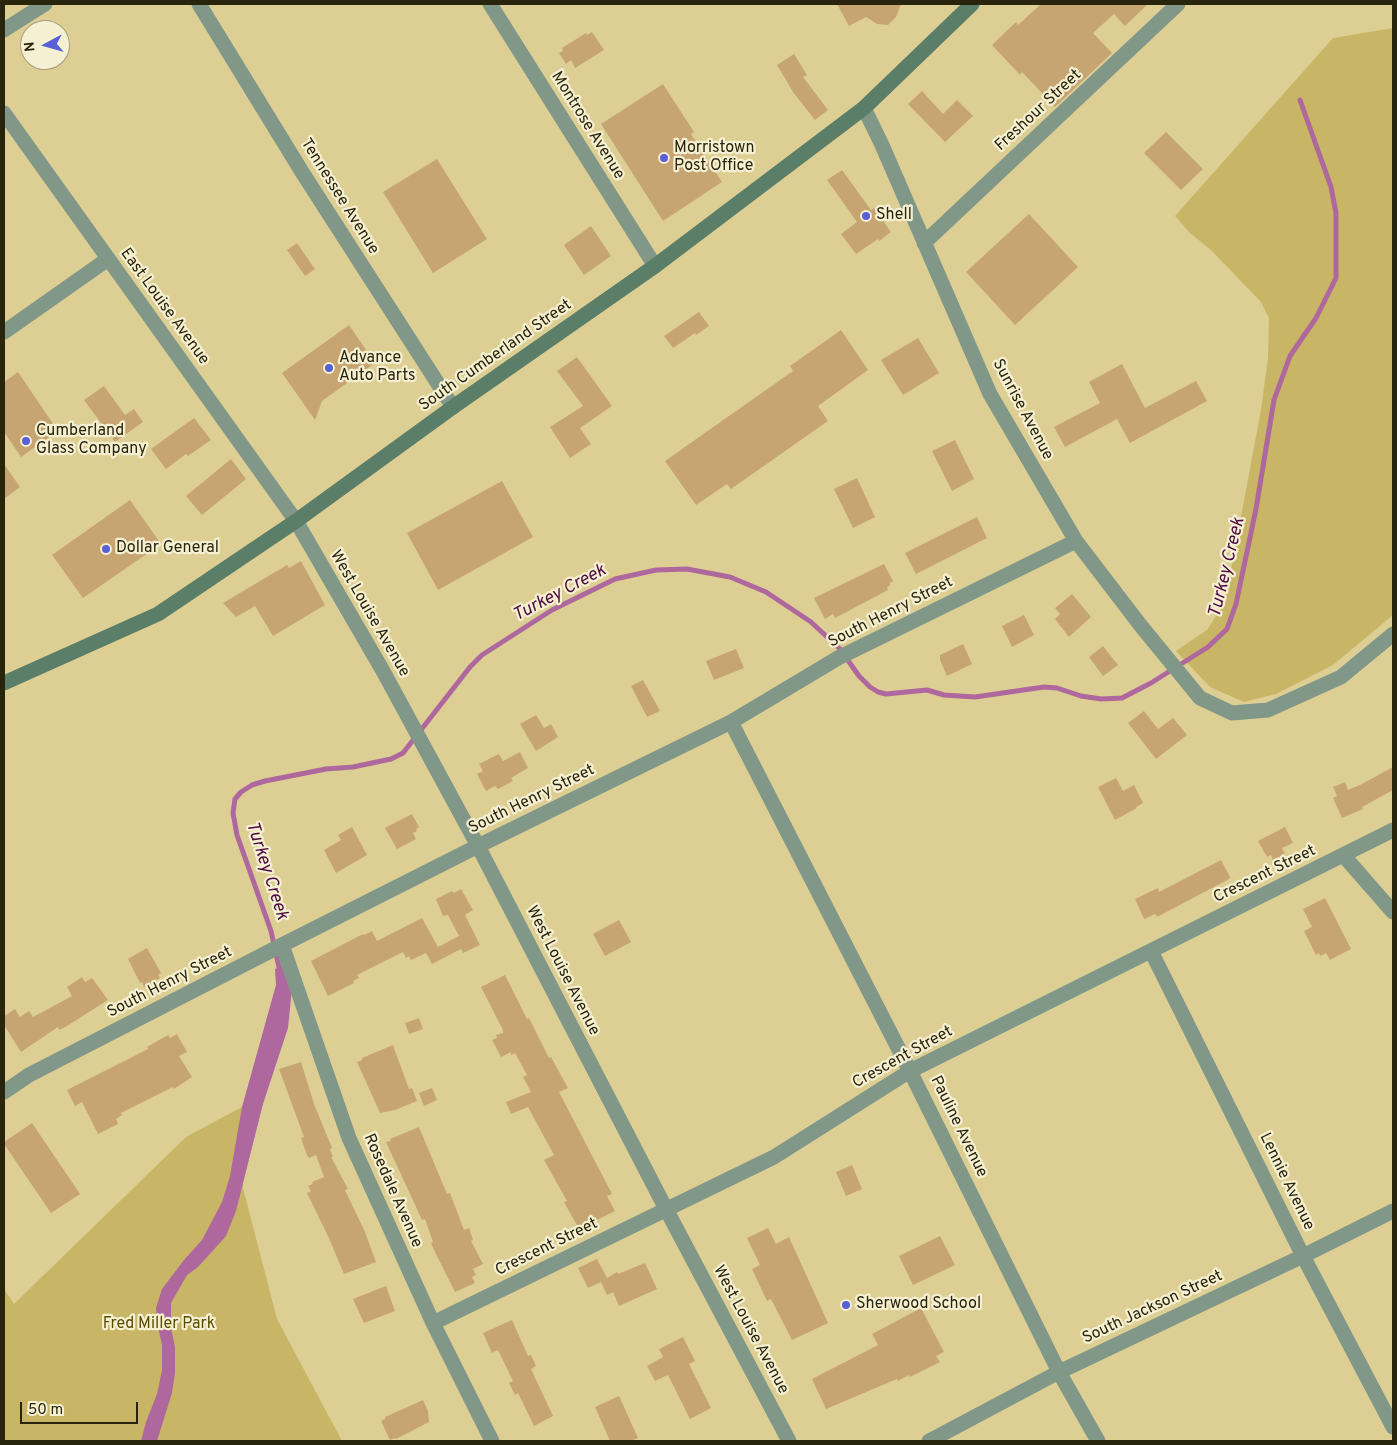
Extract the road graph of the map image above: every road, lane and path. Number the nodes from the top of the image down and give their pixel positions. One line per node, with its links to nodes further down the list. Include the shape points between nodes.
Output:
1 (45, 4): 6 (street)
2 (199, 4): 13 (street, Tennessee Avenue)
3 (490, 4): 11 (street, Montrose Avenue)
4 (1178, 4): 9 (street, Freshour Street)
5 (965, 6): 7 (main road, South Cumberland Street)
6 (4, 30)
7 (864, 108): 9 (street, Sunrise Avenue); 11 (main road, South Cumberland Street)
8 (4, 113): 10 (street, East Louise Avenue)
9 (924, 243): 15 (street, Sunrise Avenue, via 990,394)
10 (108, 259): 12 (street); 14 (street, East Louise Avenue)
11 (655, 266): 13 (main road, South Cumberland Street)
12 (4, 332)
13 (453, 407): 14 (main road, South Cumberland Street)
14 (296, 521): 17 (main road, South Cumberland Street, via 158,614); 20 (street, West Louise Avenue, via 383,671)
15 (1076, 541): 16 (street, Sunrise Avenue, via 1200,698 1232,713 1268,710 1341,677); 18 (street, South Henry Street, via 838,658)
16 (1393, 634)
17 (4, 682)
18 (731, 722): 20 (street, South Henry Street); 25 (street, Pauline Avenue)
19 (1393, 830): 21 (street, Crescent Street)
20 (478, 846): 23 (street, South Henry Street); 27 (street, West Louise Avenue)
21 (1343, 856): 22 (street); 24 (street, Crescent Street)
22 (1393, 912)
23 (282, 945): 26 (street, South Henry Street, via 29,1075); 30 (street, Rosedale Avenue, via 349,1138)
24 (1151, 951): 25 (street, Crescent Street); 29 (street, Lennie Avenue)
25 (910, 1071): 27 (street, Crescent Street, via 774,1157); 31 (street, Pauline Avenue)
26 (4, 1092)
27 (666, 1209): 30 (street, Crescent Street); 34 (street, West Louise Avenue)
28 (1393, 1211): 29 (street, South Jackson Street)
29 (1303, 1256): 31 (street, South Jackson Street); 32 (street, Lennie Avenue)
30 (433, 1323): 33 (street, Rosedale Avenue)
31 (1059, 1372): 35 (street, South Jackson Street); 36 (street, Pauline Avenue)
32 (1393, 1427)
33 (492, 1441)
34 (789, 1441)
35 (929, 1441)
36 (1098, 1441)

